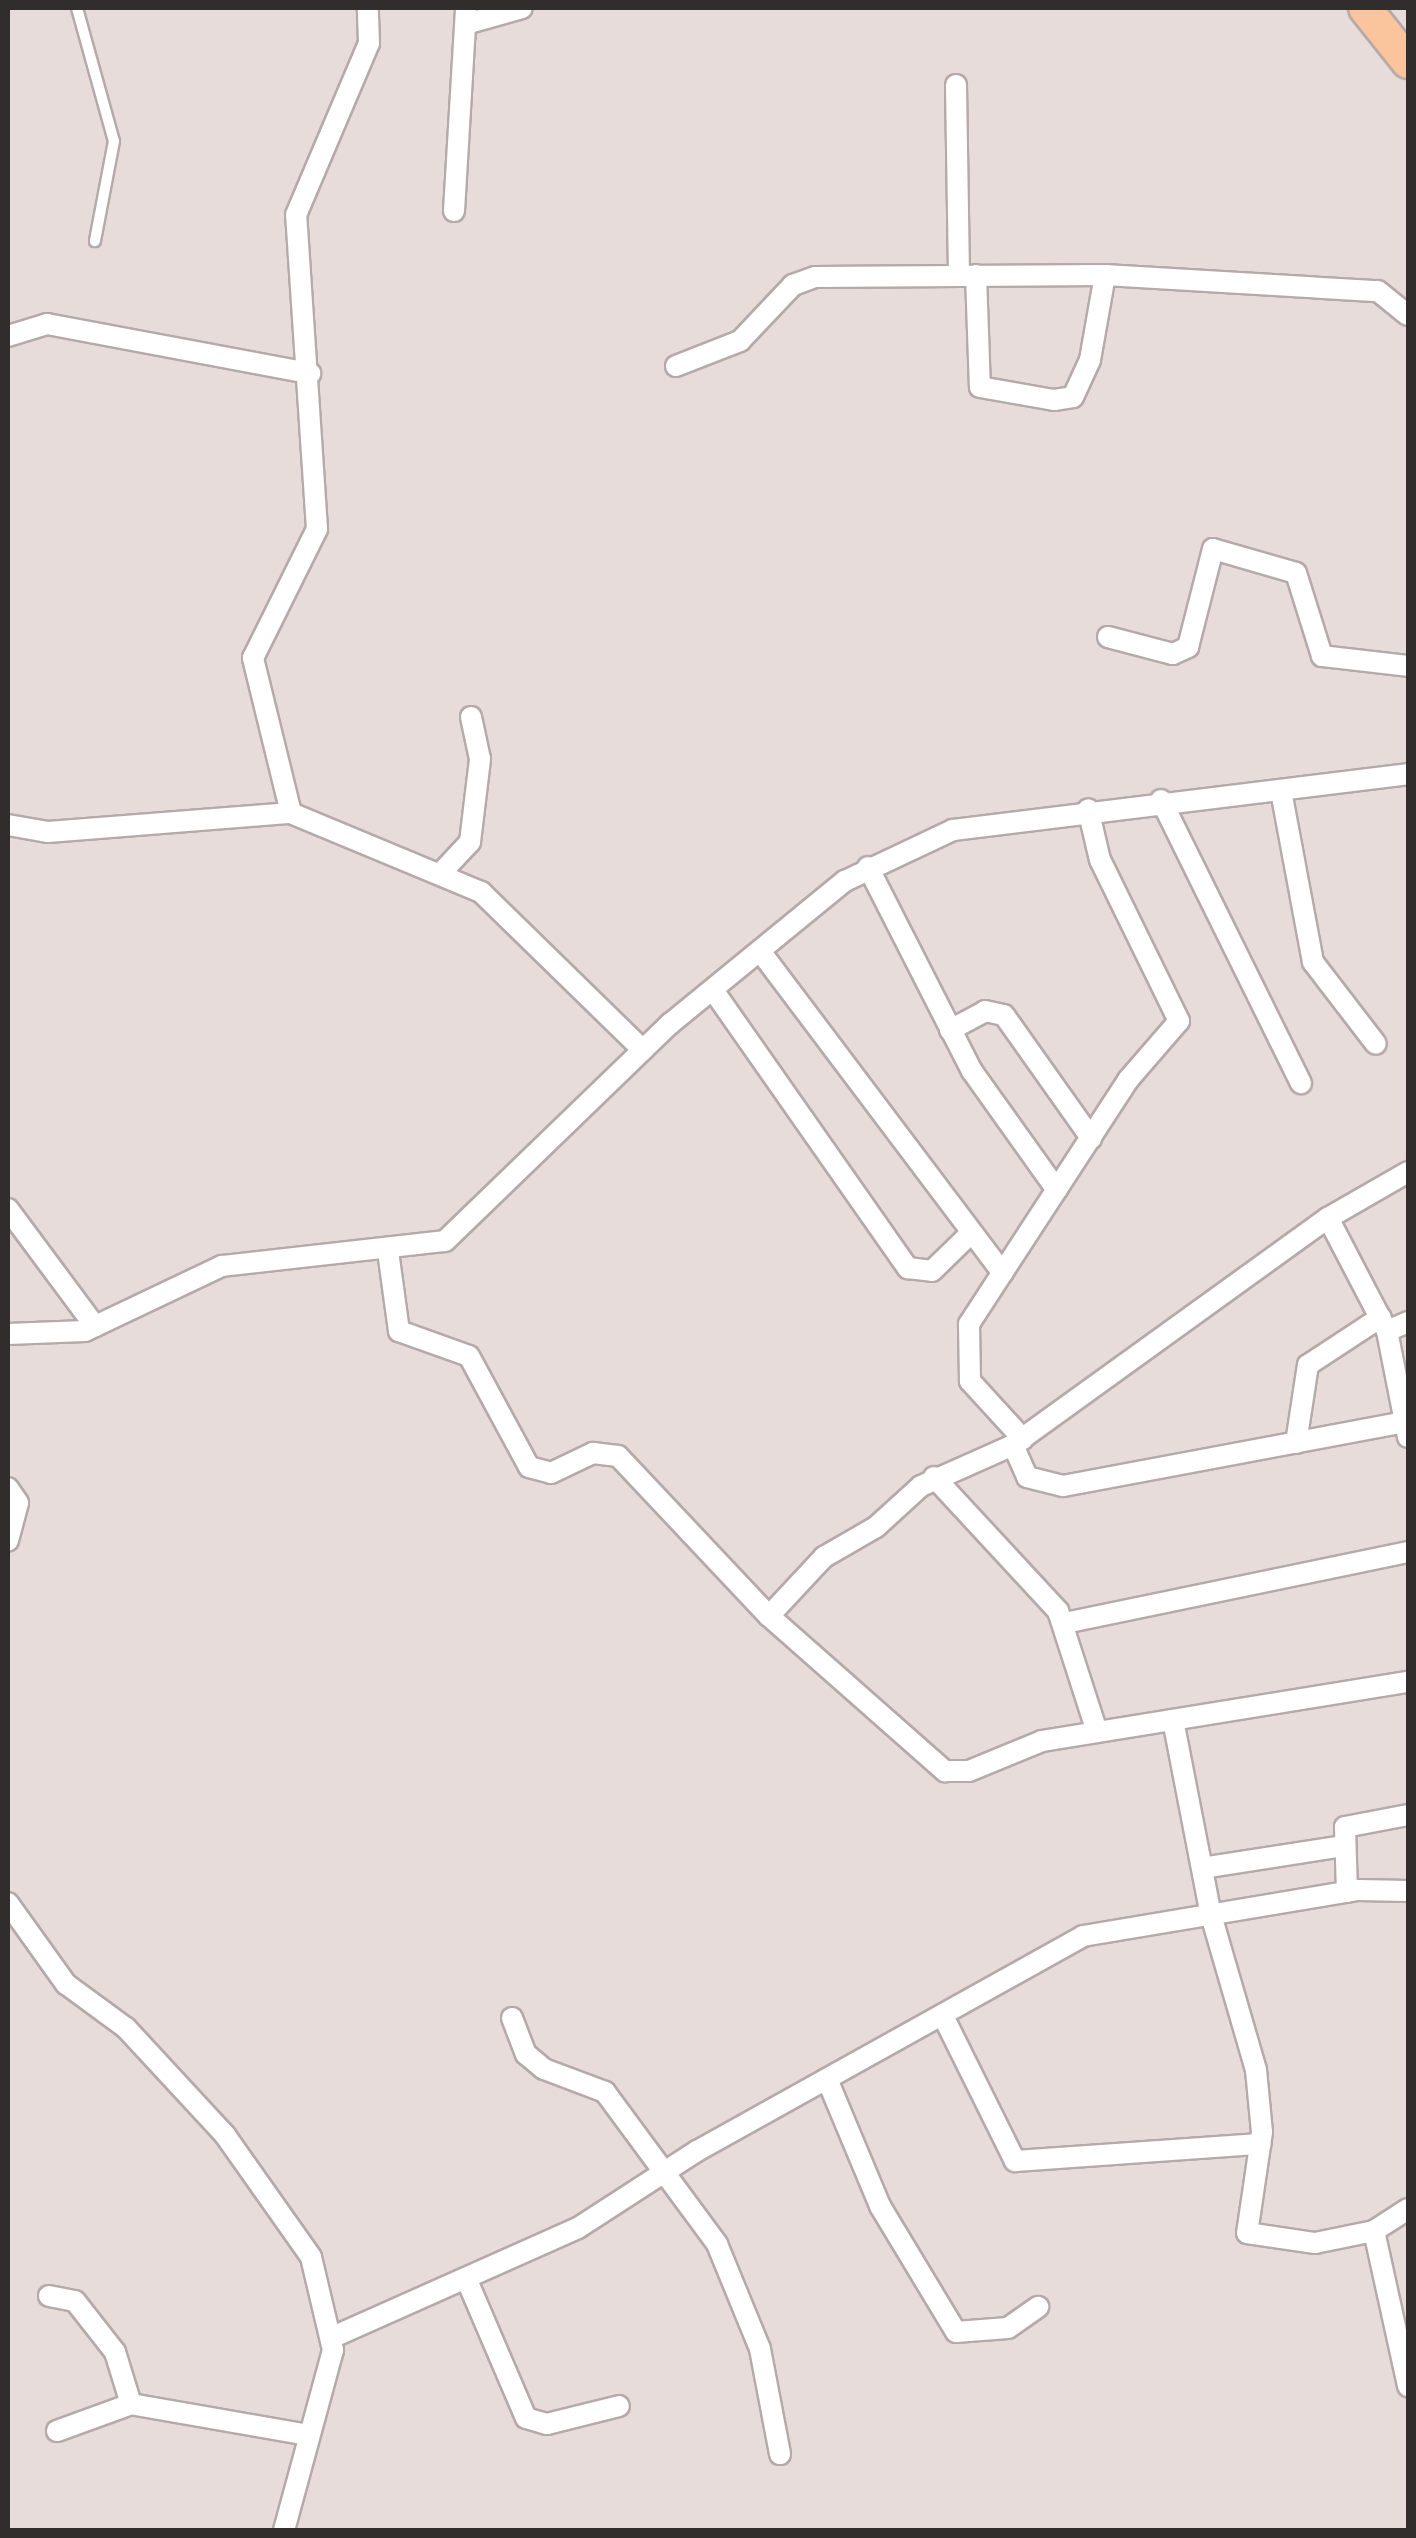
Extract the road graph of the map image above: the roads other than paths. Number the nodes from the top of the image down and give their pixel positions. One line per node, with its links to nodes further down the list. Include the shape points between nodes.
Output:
1 (77, 8): 9 (lane, via 114,141)
2 (368, 8): 15 (street, via 369,42 298,196)
3 (522, 8): 5 (street)
4 (1365, 8): 6 (highway)
5 (466, 16): 8 (street)
6 (1408, 62)
7 (956, 85): 10 (street)
8 (454, 211)
9 (95, 241)
10 (967, 275): 11 (street); 11 (street, via 980,387 1054,400 1073,397 1090,360); 14 (street, via 815,276 793,285 740,341)
11 (1105, 275): 12 (street, via 1378,292)
12 (1408, 315)
13 (8, 336): 15 (street, via 47,324)
14 (676, 366)
15 (310, 373): 23 (street, via 317,530 253,658)
16 (1108, 637): 17 (street, via 1172,654 1188,647 1213,548 1296,573 1322,656)
17 (1408, 666)
18 (471, 717): 26 (street, via 480,759 470,842)
19 (1408, 774): 20 (street)
20 (1281, 791): 21 (street); 30 (street, via 1314,962)
21 (1161, 800): 22 (street); 32 (street)
22 (1088, 809): 25 (street, via 976,822); 33 (street, via 1100,860 1178,1020)
23 (291, 813): 24 (street, via 48,832); 26 (street)
24 (8, 824)
25 (868, 866): 27 (street); 29 (street)
26 (440, 874): 31 (street, via 498,906)
27 (760, 951): 28 (street); 38 (street)
28 (713, 990): 31 (street); 38 (street, via 908,1268 932,1271)
29 (950, 1030): 33 (street, via 984,1010 1004,1015); 35 (street)
30 (1376, 1044)
31 (643, 1050): 39 (street, via 445,1241)
32 (1301, 1083)
33 (1091, 1138): 35 (street)
34 (1408, 1172): 37 (street)
35 (1057, 1190): 40 (street)
36 (8, 1210): 43 (street)
37 (1328, 1218): 42 (street); 46 (street)
38 (971, 1233): 40 (street)
39 (388, 1251): 43 (street, via 222,1266); 52 (street, via 399,1331 469,1356 529,1467 551,1473 593,1453 618,1456)
40 (1003, 1273): 46 (street, via 969,1324 968,1372)
41 (1408, 1322): 42 (street)
42 (1384, 1324): 45 (street); 47 (street, via 1308,1365)
43 (95, 1326): 44 (street)
44 (8, 1334)
45 (1407, 1430): 47 (street)
46 (1018, 1442): 47 (street, via 1027,1476 1064,1486); 48 (street)
47 (1296, 1442)
48 (934, 1478): 52 (street, via 876,1528 837,1546); 53 (street)
49 (8, 1488): 50 (street, via 18,1504)
50 (8, 1542)
51 (1408, 1552): 53 (street)
52 (768, 1616): 56 (street, via 945,1771)
53 (1065, 1623): 56 (street)
54 (1408, 1682): 55 (street)
55 (1174, 1720): 56 (street); 59 (street)
56 (1097, 1732)
57 (1408, 1814): 58 (street, via 1350,1822)
58 (1344, 1846): 59 (street); 61 (street)
59 (1202, 1868): 63 (street)
60 (1408, 1891): 61 (street)
61 (1347, 1892): 63 (street)
62 (8, 1903): 74 (street, via 66,1984 126,2028 238,2151 311,2256)
63 (1210, 1914): 64 (street, via 1082,1936); 67 (street, via 1256,2070)
64 (943, 2016): 66 (street); 67 (street, via 1015,2161)
65 (512, 2018): 68 (street, via 526,2054 605,2092)
66 (827, 2079): 68 (street); 73 (street, via 880,2206 956,2332 1008,2328)
67 (1260, 2144): 70 (street, via 1247,2233 1314,2243)
68 (666, 2172): 71 (street, via 578,2228); 80 (street, via 728,2263 764,2362)
69 (1408, 2209): 70 (street)
70 (1374, 2231): 75 (street)
71 (466, 2278): 74 (street); 77 (street, via 526,2418 547,2424)
72 (48, 2296): 76 (street, via 75,2301 115,2352)
73 (1038, 2307)
74 (333, 2338): 79 (street)
75 (1408, 2386)
76 (130, 2404): 78 (street); 79 (street)
77 (619, 2406)
78 (57, 2431)
79 (309, 2435): 81 (street)
80 (780, 2454)
81 (284, 2530)

